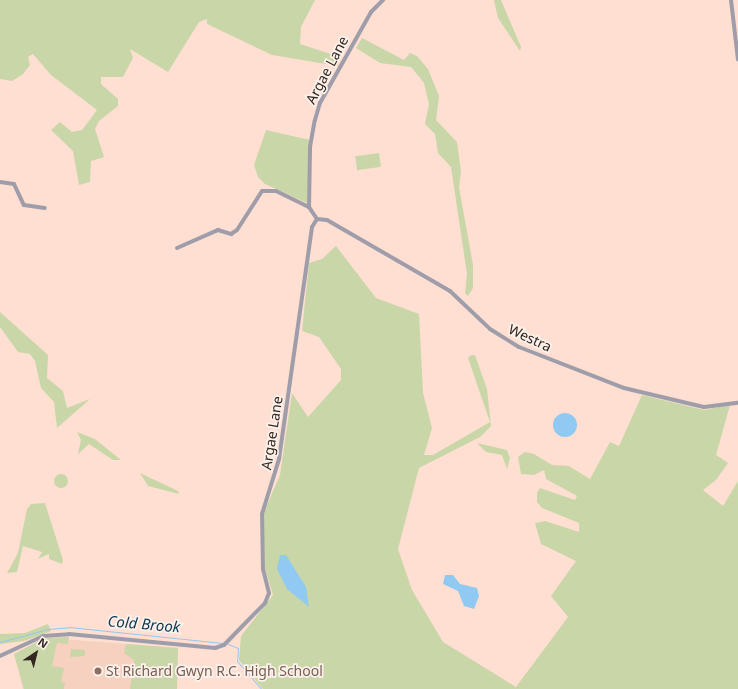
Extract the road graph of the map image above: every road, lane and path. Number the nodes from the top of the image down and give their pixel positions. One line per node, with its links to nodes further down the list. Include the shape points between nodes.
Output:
1 (383, 0): 5 (street, Argae Lane, via 371,12 320,103 310,146)
2 (731, 0): 3 (street)
3 (738, 60)
4 (0, 182): 6 (street, via 14,184 24,205)
5 (309, 207): 7 (street); 8 (street, via 276,191 262,191 238,230 232,234 218,230)
6 (44, 208)
7 (317, 219): 9 (street, Westra, via 327,220 450,291 490,329 519,347 624,388 704,407); 10 (street, Argae Lane, via 312,227 280,459 262,514 262,569 268,597 226,643 215,648 53,634)
8 (176, 248)
9 (738, 403)
10 (0, 655)

